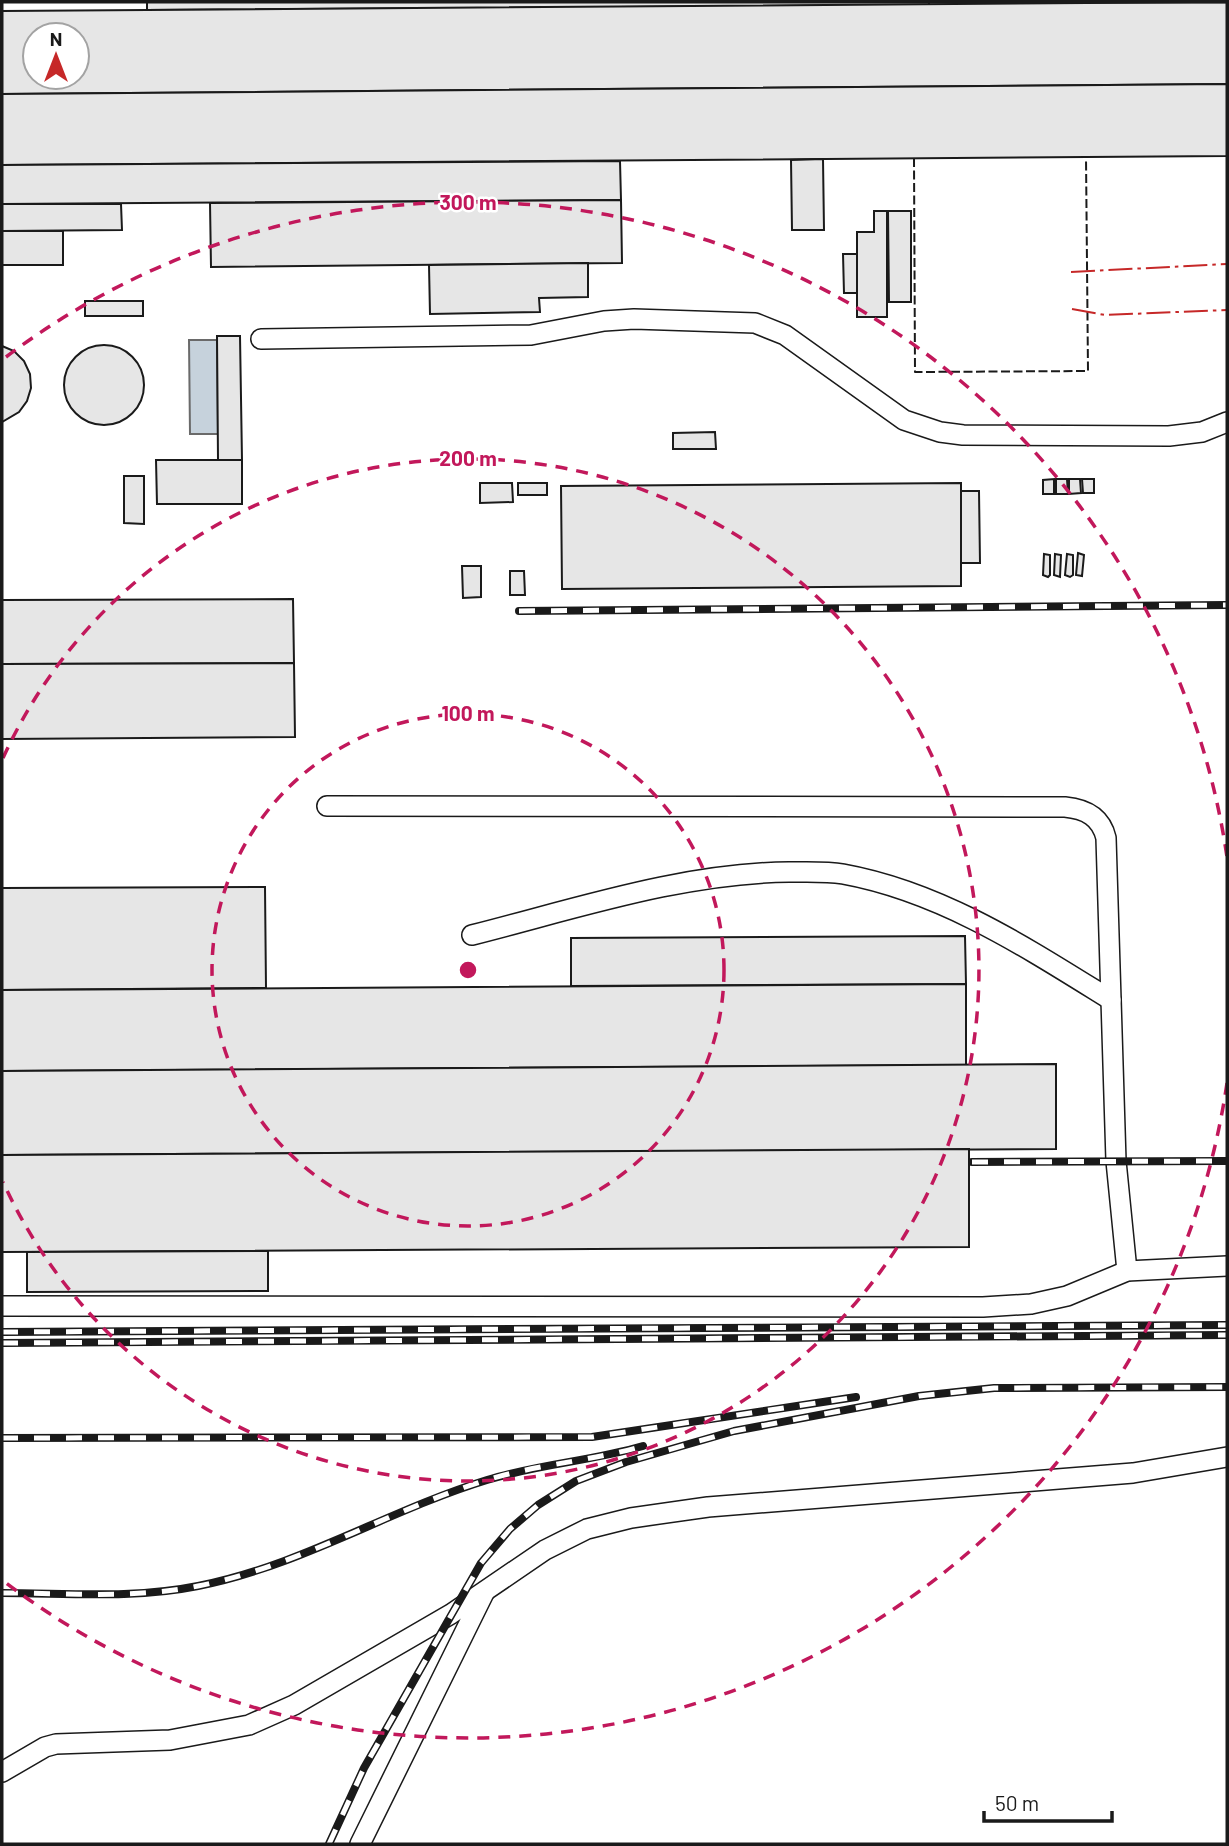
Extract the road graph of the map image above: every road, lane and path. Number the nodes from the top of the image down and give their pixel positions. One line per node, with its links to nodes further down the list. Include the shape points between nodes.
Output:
1 (261, 339): 2 (street, via 531,335 634,319 754,323 785,335 904,420 940,432 1170,436 1202,432)
2 (1227, 422)
3 (327, 806): 5 (street, via 1079,808 1098,820 1106,838)
4 (472, 935): 5 (street, via 731,875 839,873 961,913)
5 (1111, 1000): 7 (street, via 1116,1161)
6 (1227, 1266): 7 (street)
7 (1127, 1271): 8 (street, via 1067,1296 983,1307)
8 (2, 1306)
9 (1227, 1457): 10 (street, via 1133,1473 708,1507 631,1518 587,1529 545,1550)
10 (484, 1592): 11 (street, via 294,1705 249,1725 170,1740 56,1744); 12 (street)
11 (2, 1772)
12 (359, 1844)

